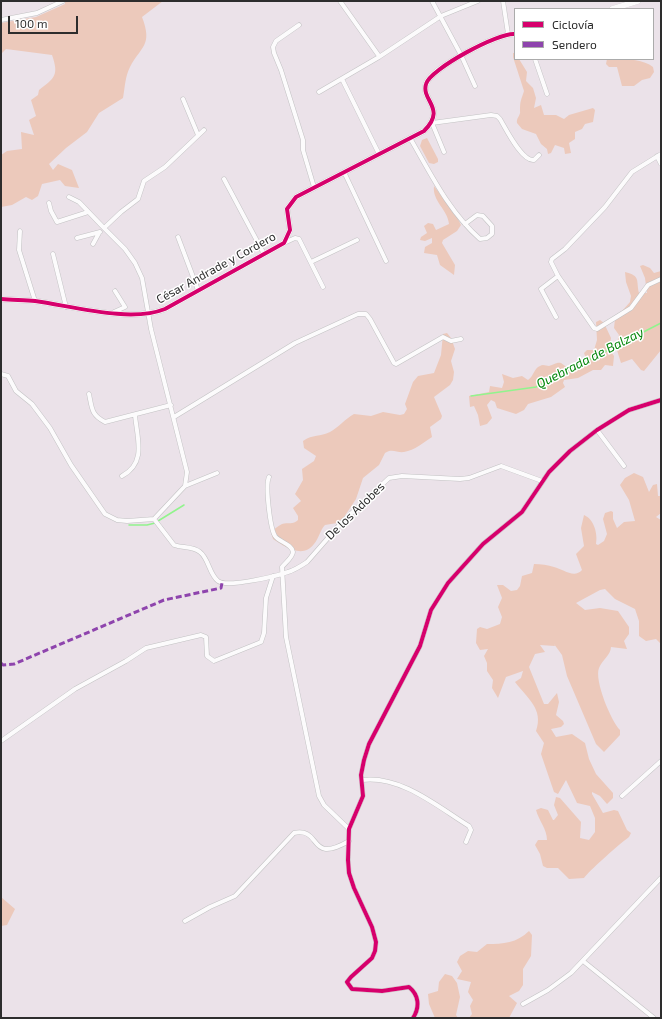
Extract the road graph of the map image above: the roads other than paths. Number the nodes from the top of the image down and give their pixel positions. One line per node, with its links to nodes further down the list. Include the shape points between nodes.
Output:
1 (63, 1): 9 (street, via 37,13)
2 (340, 1): 14 (street)
3 (432, 1): 8 (street)
4 (478, 1): 8 (street)
5 (503, 1): 11 (street)
6 (638, 1): 7 (street)
7 (615, 8)
8 (441, 16): 13 (street); 14 (street)
9 (1, 20)
10 (299, 25): 32 (street, via 276,41 273,47 303,140 303,150)
11 (508, 34): 12 (street); 13 (street)
12 (514, 34)
13 (461, 55): 17 (street); 21 (street, via 430,76 426,84 425,89 434,112)
14 (379, 56): 16 (street)
15 (535, 60): 19 (street)
16 (342, 79): 18 (street); 26 (street)
17 (475, 86)
18 (319, 92)
19 (547, 94)
20 (183, 99): 23 (street)
21 (432, 123): 24 (street, César Andrade y Cordero, via 424,131); 25 (street); 27 (street, via 497,116 527,159 534,160)
22 (204, 130): 23 (street)
23 (198, 135): 37 (street, via 165,167 144,181 138,199 121,212)
24 (410, 138): 26 (street, César Andrade y Cordero); 36 (street, via 445,198)
25 (444, 152)
26 (379, 154): 30 (street, César Andrade y Cordero)
27 (539, 155)
28 (659, 155): 29 (street); 49 (street, via 632,172 604,207 552,259)
29 (661, 164)
30 (344, 172): 32 (street, César Andrade y Cordero); 47 (street)
31 (224, 179): 46 (street)
32 (314, 187): 43 (street, César Andrade y Cordero, via 296,197 289,205 286,212 290,230)
33 (69, 197): 35 (street, via 79,202)
34 (49, 203): 35 (street, via 57,222)
35 (88, 212): 37 (street)
36 (465, 224): 36 (street, via 480,239 492,234 492,226 480,215 476,215)
37 (106, 229): 39 (street); 58 (street, via 135,263 142,278)
38 (20, 231): 55 (street, via 19,250)
39 (100, 232): 41 (street); 44 (street)
40 (178, 237): 52 (street)
41 (77, 238)
42 (357, 240): 48 (street)
43 (284, 243): 46 (street, César Andrade y Cordero); 48 (street, via 299,239)
44 (93, 244)
45 (53, 254): 56 (street)
46 (264, 254): 52 (street, César Andrade y Cordero)
47 (386, 261)
48 (311, 262): 51 (street)
49 (558, 276): 50 (street, via 597,329 631,308 648,285); 59 (street, via 540,289)
50 (661, 279)
51 (323, 287)
52 (198, 290): 58 (street, César Andrade y Cordero)
53 (115, 291): 57 (street, via 125,307)
54 (1, 299): 55 (street, César Andrade y Cordero)
55 (35, 301): 56 (street, César Andrade y Cordero)
56 (66, 307): 57 (street, César Andrade y Cordero)
57 (113, 312): 58 (street, César Andrade y Cordero)
58 (149, 315): 64 (street)
59 (556, 318)
60 (461, 339): 66 (street, via 451,341 443,337 394,364 370,319 366,314 358,314 295,343)
61 (1, 374): 74 (street, via 8,376 16,391 32,404 50,428 71,465 105,514 117,520)
62 (89, 394): 65 (street, via 96,418 105,422)
63 (661, 400): 67 (street, via 634,407)
64 (171, 405): 65 (street); 66 (street)
65 (135, 415): 70 (street, via 138,462 134,469)
66 (174, 417): 73 (street, via 187,472)
67 (597, 430): 68 (street); 72 (street, via 570,451)
68 (624, 466)
69 (216, 473): 73 (street)
70 (122, 476)
71 (269, 478): 75 (street, via 266,488 271,529 277,538 293,551 282,567)
72 (542, 481): 75 (street, De los Adobes, via 501,466 460,480 402,476 389,478 342,522 307,562); 79 (street, via 522,512 483,544 448,583 431,610 420,646 369,744)
73 (185, 486): 74 (street)
74 (155, 520): 76 (street, De los Adobes, via 174,545 201,553 218,582 230,584)
75 (283, 574): 76 (street, De los Adobes); 81 (street, via 286,637 319,796 324,805)
76 (273, 576): 77 (street, via 266,598 261,642 214,661 207,656 206,637 201,635 151,646 75,689)
77 (1, 741)
78 (661, 761): 80 (street)
79 (362, 780): 81 (street, via 363,796); 83 (street, via 393,783 422,797 469,826 471,830)
80 (622, 796)
81 (349, 829): 82 (street)
82 (349, 841): 85 (street, via 328,850 321,848 306,833 294,833 235,896); 88 (street, via 349,873 367,913 376,942 372,958 351,976 348,985 352,989 375,992 409,987 417,997 418,1006)
83 (466, 842)
84 (661, 878): 86 (street)
85 (185, 921)
86 (583, 961): 87 (street, via 548,990); 89 (street)
87 (523, 1004)
88 (413, 1018)
89 (654, 1018)

